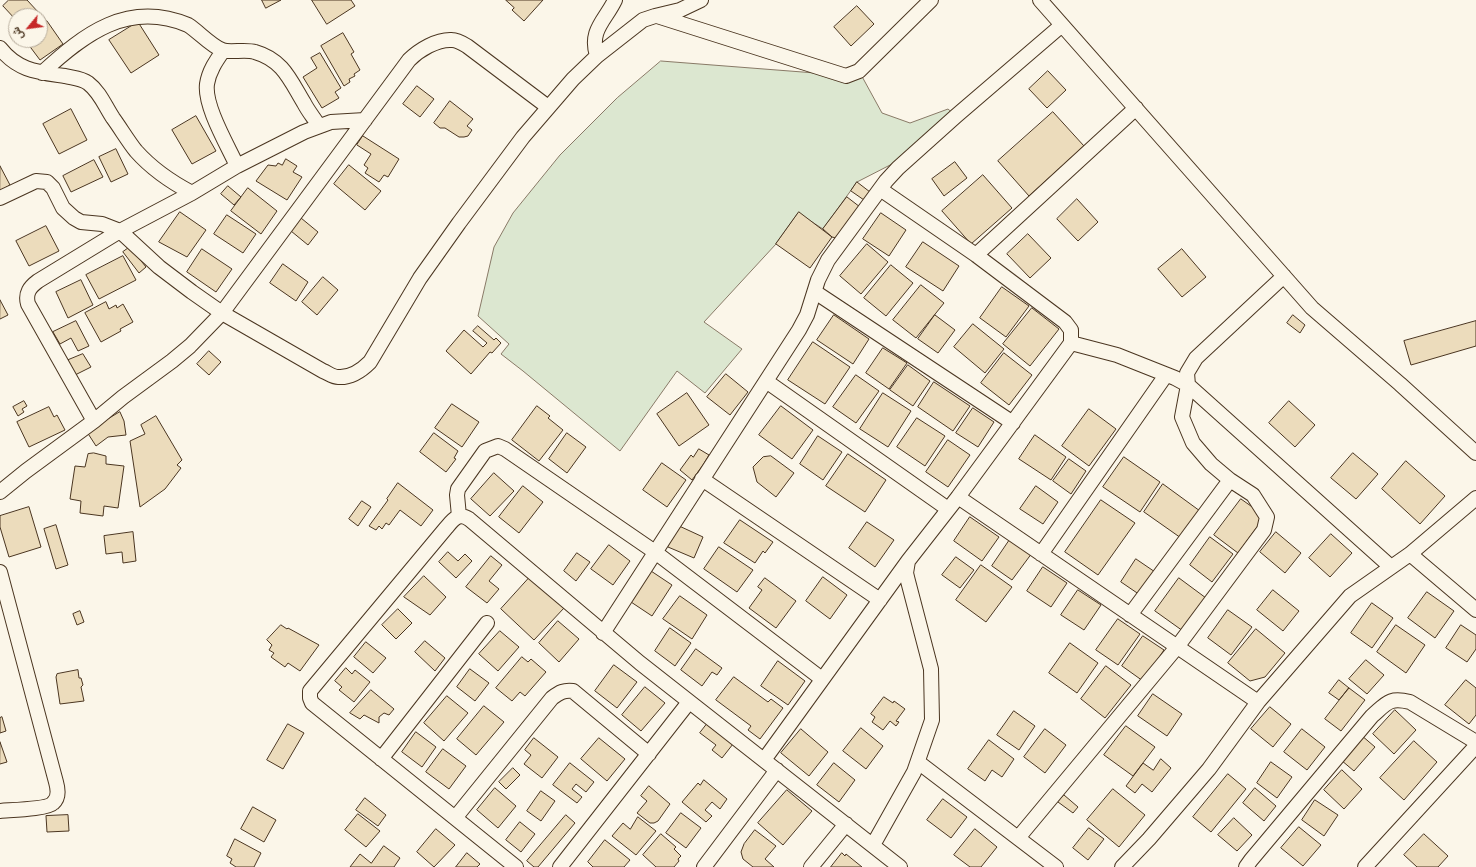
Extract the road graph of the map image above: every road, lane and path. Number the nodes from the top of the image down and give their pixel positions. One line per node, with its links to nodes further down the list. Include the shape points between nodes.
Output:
1 (615, 0): 9 (street, via 595,35)
2 (701, 0): 5 (street, via 680,10)
3 (931, 0): 5 (street, via 859,71 846,76)
4 (1040, 0): 6 (street)
5 (655, 16): 9 (street, via 639,23)
6 (1062, 25): 12 (street); 16 (street, via 898,168)
7 (0, 48): 10 (street, via 18,65)
8 (223, 51): 10 (street, via 188,26 171,18 143,12 128,14 90,32); 14 (street, via 253,51 267,56 279,65); 15 (street, via 209,75 207,93 210,107)
9 (597, 56): 11 (street, via 572,79)
10 (42, 73): 17 (street, via 81,79 88,83 97,91 136,150 174,184)
11 (548, 107): 13 (street, via 467,46 453,40 445,40 413,56); 23 (street, via 420,278 370,362 363,369 351,375 336,377)
12 (1136, 108): 20 (street); 21 (street)
13 (365, 120): 14 (street); 23 (street)
14 (319, 126): 15 (street)
15 (237, 166): 17 (street)
16 (880, 189): 20 (street); 22 (street, via 828,260)
17 (192, 193): 19 (street)
18 (0, 198): 19 (street, via 36,181 47,182 63,208 74,218)
19 (120, 231): 23 (street, via 176,280); 28 (street, via 38,281 30,288 26,298)
20 (976, 255): 24 (street, via 1065,322 1071,330)
21 (1284, 276): 27 (street, via 1196,358 1188,373); 30 (street, via 1312,308)
22 (815, 292): 26 (street, via 799,330); 29 (street)
23 (222, 313): 28 (street, via 190,346)
24 (1071, 343): 25 (street, via 1117,355); 29 (street)
25 (1166, 374): 27 (street); 39 (street)
26 (766, 381): 31 (street); 36 (street)
27 (1188, 385): 32 (street, via 1182,417 1193,443 1211,464); 42 (street)
28 (94, 421): 33 (street)
29 (1013, 423): 34 (street)
30 (1476, 453)
31 (702, 479): 38 (street); 44 (street)
32 (1230, 480): 46 (street); 49 (street, via 1252,494 1267,517 1264,530)
33 (0, 492)
34 (958, 497): 36 (street); 39 (street)
35 (1476, 498): 40 (street)
36 (948, 509): 41 (street)
37 (459, 516): 38 (street, via 458,489 485,451 498,446); 48 (street, via 469,519); 56 (street, via 446,528 310,691 312,703)
38 (655, 552): 48 (street); 50 (street)
39 (1041, 554): 46 (street)
40 (1410, 554): 42 (street); 45 (street)
41 (908, 561): 44 (street); 58 (street, via 906,573 931,669 932,720)
42 (1391, 567): 52 (street, via 1350,596)
43 (0, 572): 60 (street, via 58,792 56,800 49,806)
44 (880, 600): 50 (street)
45 (1476, 610)
46 (1130, 615): 49 (street)
47 (487, 623): 56 (street)
48 (603, 633): 51 (street)
49 (1177, 647): 52 (street); 63 (street)
50 (822, 679): 57 (street)
51 (690, 702): 55 (street); 57 (street)
52 (1258, 702): 71 (street, via 1209,769)
53 (1476, 742): 72 (street, via 1410,702 1398,699 1389,701 1372,716)
54 (1476, 746): 73 (street)
55 (649, 754): 61 (street, via 573,691 566,690 552,698); 66 (street)
56 (381, 759): 61 (street)
57 (764, 760): 59 (street)
58 (918, 762): 63 (street); 64 (street)
59 (777, 770): 62 (street); 67 (street)
60 (0, 811)
61 (455, 818): 65 (street)
62 (846, 824): 64 (street); 68 (street)
63 (1018, 838): 70 (street)
64 (873, 846): 69 (street)
65 (516, 867)
66 (560, 867)
67 (704, 867)
68 (811, 867)
69 (900, 867)
70 (1056, 867)
71 (1122, 867)
72 (1246, 867)
73 (1365, 867)

